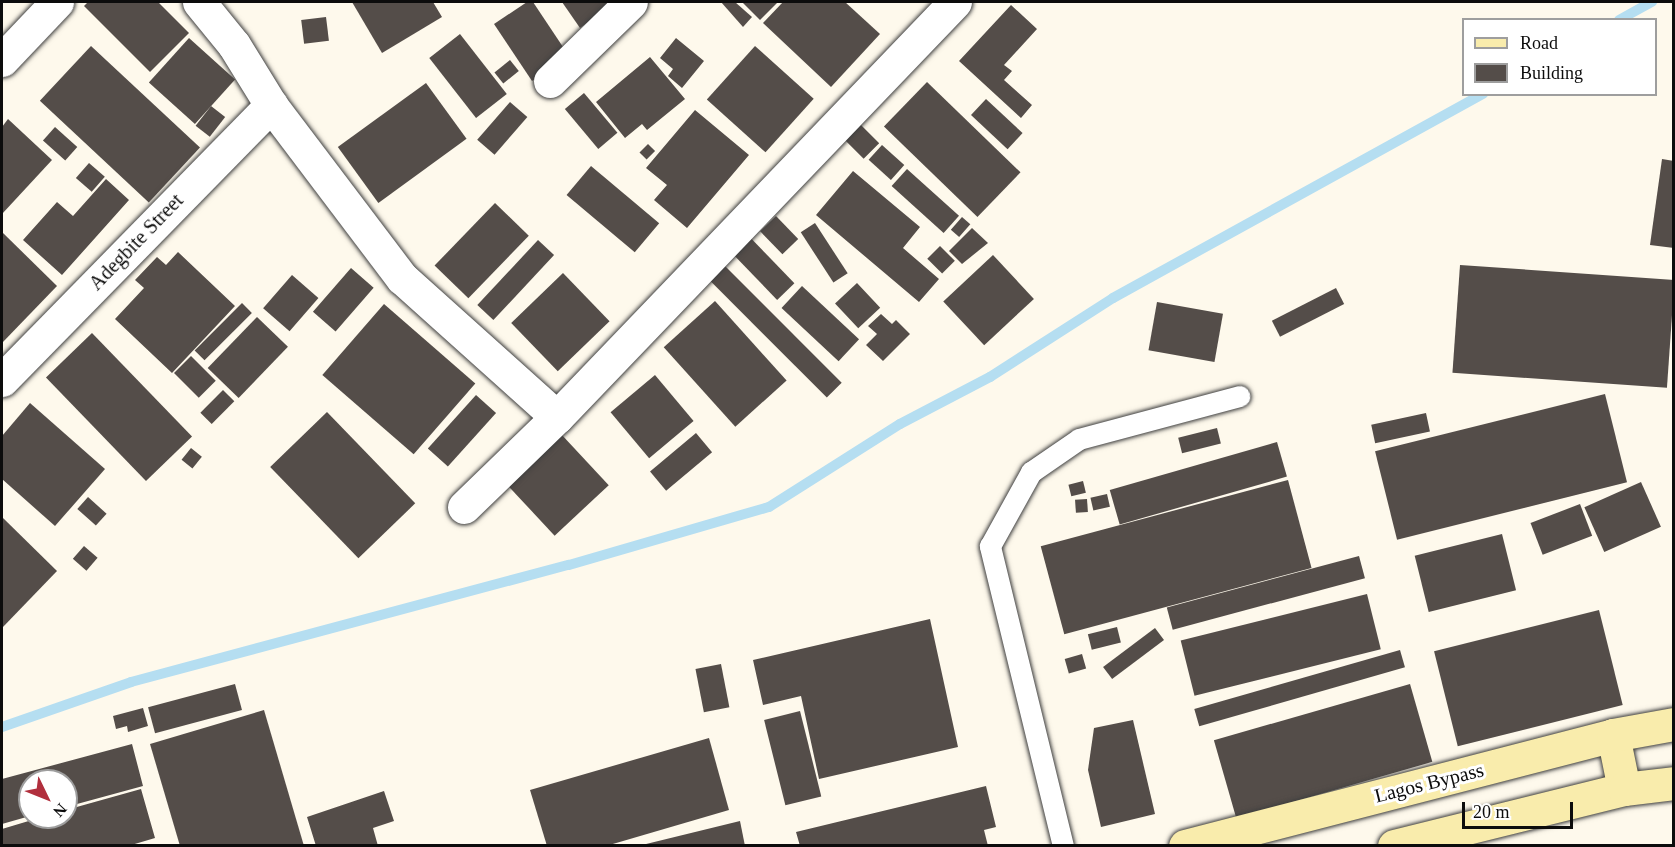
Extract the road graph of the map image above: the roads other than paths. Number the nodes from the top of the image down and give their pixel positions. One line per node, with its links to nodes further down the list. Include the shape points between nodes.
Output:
1 (57, 2): 5 (street)
2 (199, 2): 7 (street, via 234,45)
3 (631, 2): 6 (street)
4 (955, 2): 10 (street)
5 (2, 60)
6 (550, 81)
7 (271, 105): 8 (street, Adegbite Street); 10 (street, via 402,278)
8 (2, 380)
9 (1239, 396): 16 (lane, via 1079,439 1031,472 990,546)
10 (557, 417): 11 (street)
11 (464, 507)
12 (1674, 724): 13 (main road, Lagos Bypass)
13 (1613, 735): 15 (main road); 17 (main road, Lagos Bypass)
14 (1674, 783): 15 (main road)
15 (1624, 789): 18 (main road)
16 (1063, 846)
17 (1185, 846)
18 (1394, 846)

